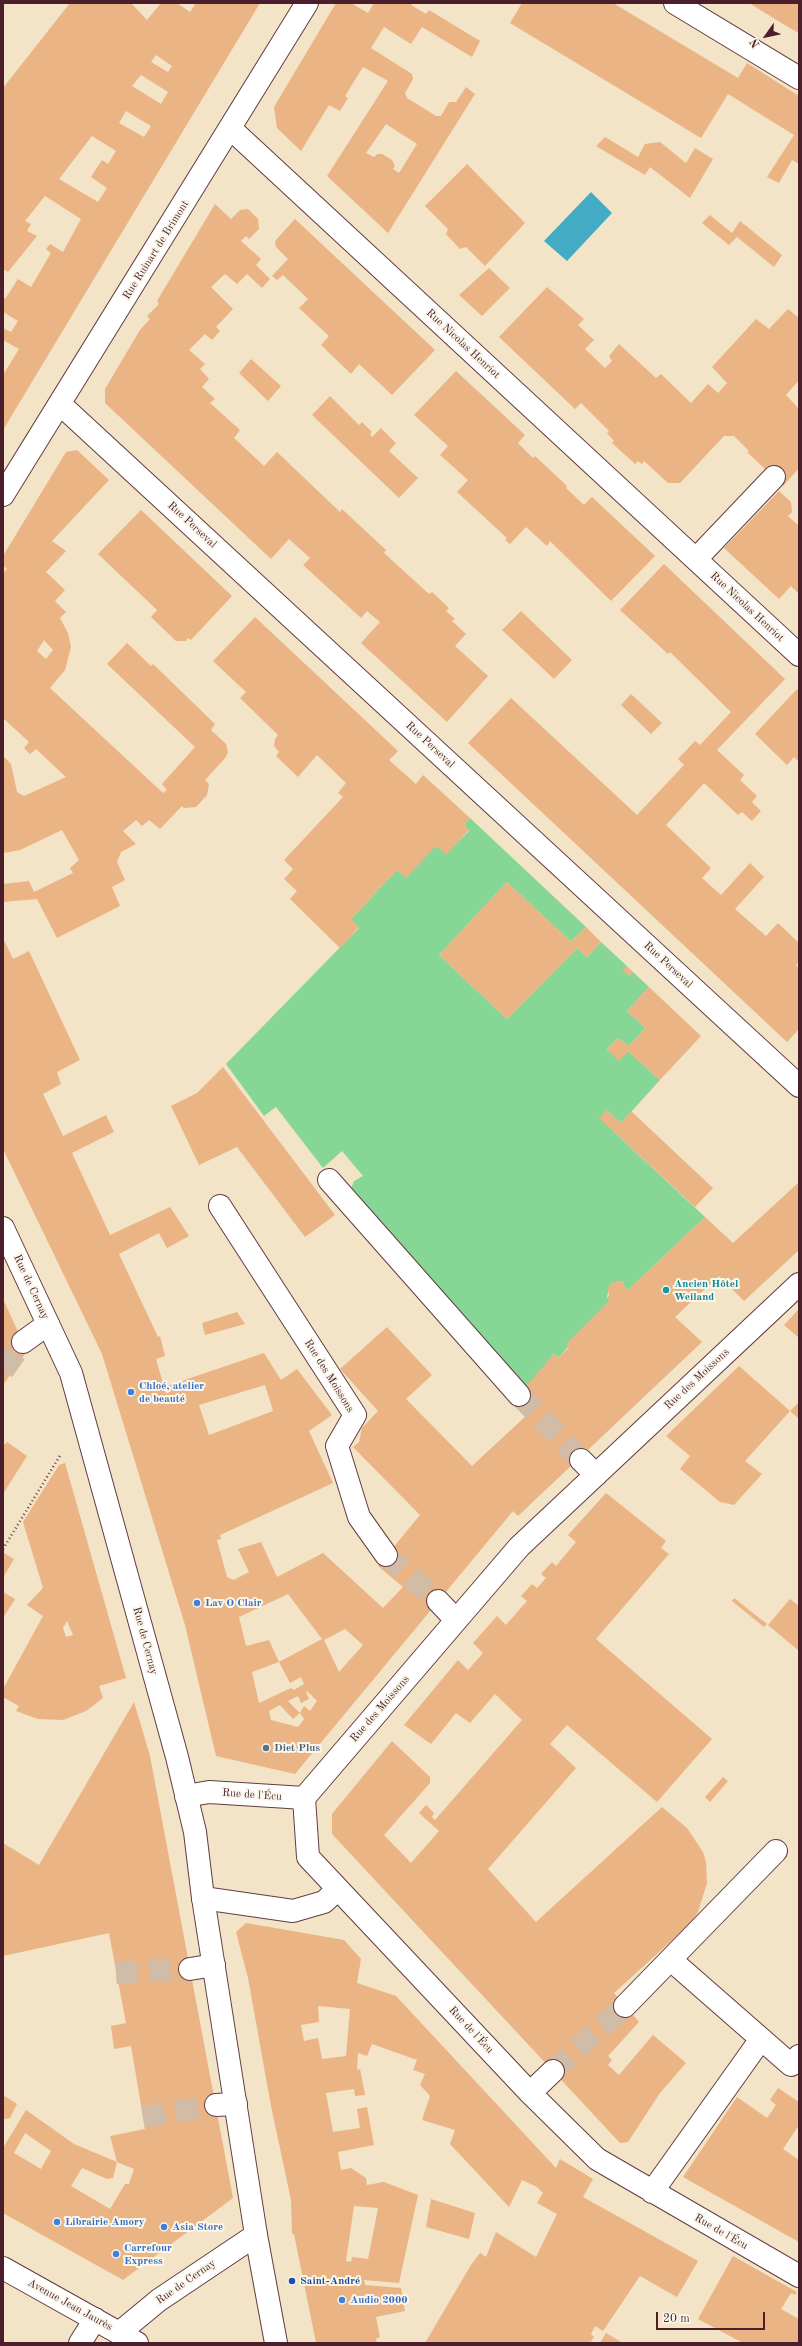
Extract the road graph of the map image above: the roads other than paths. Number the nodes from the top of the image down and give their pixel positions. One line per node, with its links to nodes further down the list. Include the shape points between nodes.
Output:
1 (307, 3): 4 (street, Rue Ruinart de Brimont)
2 (676, 3): 3 (street)
3 (799, 78)
4 (231, 129): 5 (street, Rue Ruinart de Brimont); 8 (street, Rue Nicolas Henriot)
5 (60, 404): 7 (street, Rue Ruinart de Brimont); 10 (street, Rue Perseval)
6 (774, 477): 8 (street)
7 (3, 495)
8 (696, 559): 9 (street, Rue Nicolas Henriot)
9 (799, 655)
10 (799, 1086)
11 (329, 1180): 17 (street)
12 (220, 1206): 18 (street, Rue des Moissons, via 355,1415 337,1446 359,1517)
13 (3, 1228): 15 (street, Rue de Cernay)
14 (799, 1284): 20 (street, Rue des Moissons, via 588,1468)
15 (48, 1324): 16 (street, Rue de Cernay); 21 (street, Rue de Cernay, via 71,1373)
16 (23, 1342)
17 (519, 1395)
18 (386, 1555)
19 (438, 1601): 20 (street)
20 (456, 1620): 22 (street, Rue des Moissons)
21 (186, 1796): 22 (street, Rue de l'Écu, via 209,1792); 25 (street, Rue de Cernay, via 195,1832)
22 (304, 1798): 24 (street, Rue de l'Écu, via 308,1857)
23 (776, 1851): 26 (street)
24 (338, 1889): 25 (street, via 324,1902 293,1911); 33 (street, Rue de l'Écu)
25 (203, 1898): 27 (street, Rue de Cernay)
26 (671, 1960): 29 (street); 30 (street)
27 (214, 1965): 28 (street); 35 (street, Rue de Cernay, via 226,2105)
28 (190, 1969)
29 (625, 2006)
30 (761, 2039): 31 (street, via 791,2065); 34 (street)
31 (799, 2056)
32 (553, 2071): 33 (street)
33 (530, 2093): 34 (street, Rue de l'Écu, via 597,2159)
34 (652, 2192): 37 (street, Rue de l'Écu)
35 (256, 2235): 39 (street, Rue de Cernay, via 159,2300); 41 (street, Rue de Cernay)
36 (3, 2268): 38 (street, Avenue Jean Jaurès)
37 (799, 2276)
38 (95, 2319): 39 (street, Avenue Jean Jaurès); 40 (street)
39 (128, 2338)
40 (80, 2343)
41 (276, 2343)

